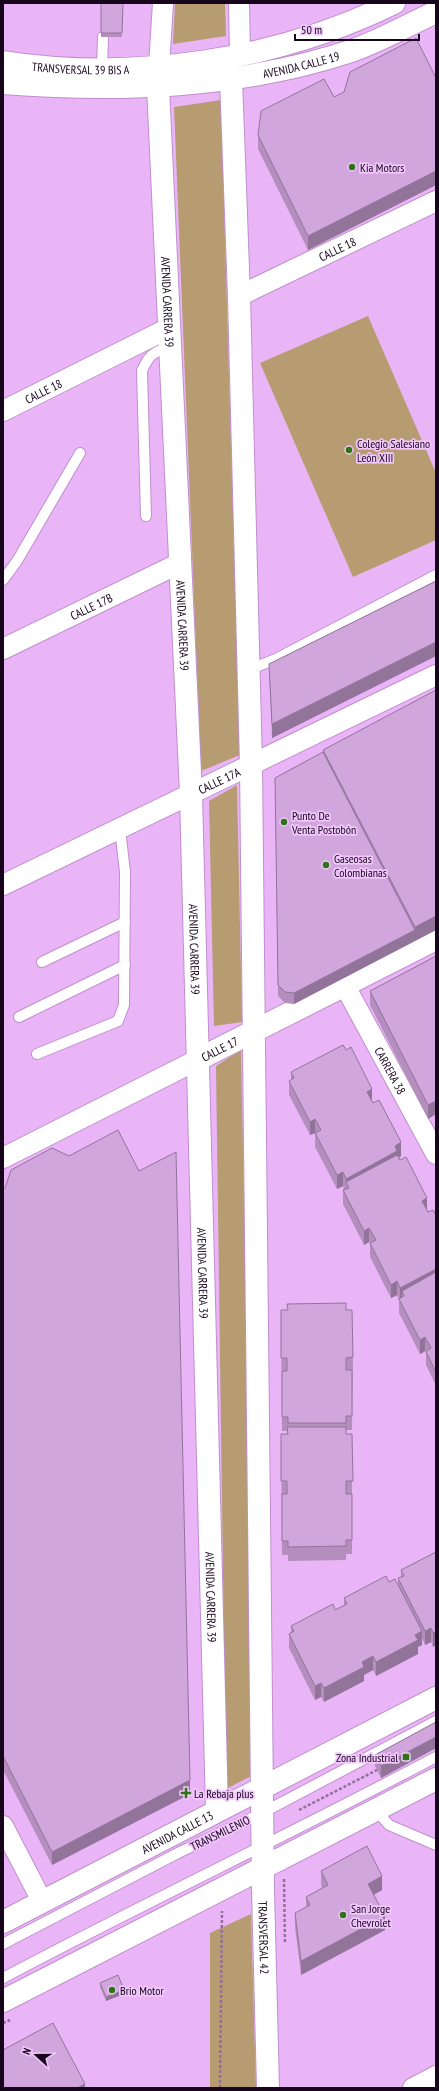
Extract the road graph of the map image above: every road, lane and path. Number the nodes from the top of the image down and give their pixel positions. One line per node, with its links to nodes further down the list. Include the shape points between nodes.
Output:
1 (164, 3): 9 (street)
2 (239, 3): 6 (street)
3 (394, 3): 6 (street, AVENIDA CALLE 19, via 371,15 335,28)
4 (436, 12): 10 (street, AVENIDA CALLE 19, via 350,51 301,65)
5 (102, 37): 8 (lane)
6 (240, 54): 9 (street, AVENIDA CALLE 19, via 186,64)
7 (3, 62): 8 (street, TRANSVERSAL 39 BIS A)
8 (102, 69): 9 (street, TRANSVERSAL 39 BIS A)
9 (159, 76): 10 (street, AVENIDA CALLE 19); 11 (street, TRANSVERSAL 39 BIS A, via 49,86); 14 (street, AVENIDA CARRERA 39)
10 (231, 79): 13 (street)
11 (3, 83)
12 (436, 201): 13 (street, CALLE 18)
13 (239, 296): 22 (street)
14 (169, 337): 15 (street, CALLE 18); 17 (lane, via 147,358 142,371); 18 (street, AVENIDA CARRERA 39)
15 (3, 411)
16 (80, 453): 20 (lane, via 17,561)
17 (146, 516)
18 (180, 563): 21 (street, CALLE 17B); 25 (street, AVENIDA CARRERA 39)
19 (436, 575): 22 (lane, via 276,659)
20 (3, 580)
21 (3, 650)
22 (248, 670): 24 (street)
23 (436, 675): 24 (street, CALLE 17A)
24 (251, 764): 25 (street, CALLE 17A); 34 (street)
25 (191, 794): 26 (street, CALLE 17A); 36 (street, AVENIDA CARRERA 39)
26 (120, 828): 27 (street, CALLE 17A); 28 (lane, via 125,872)
27 (3, 885)
28 (125, 922): 30 (lane); 31 (lane)
29 (436, 939): 32 (street, CALLE 17)
30 (42, 962)
31 (125, 965): 33 (lane); 35 (lane, via 124,1005 118,1021)
32 (345, 986): 34 (street, CALLE 17); 37 (street, CARRERA 38)
33 (19, 1017)
34 (255, 1031): 36 (street, CALLE 17); 45 (street)
35 (37, 1054)
36 (199, 1059): 39 (street, CALLE 17); 48 (street, AVENIDA CARRERA 39)
37 (431, 1132): 38 (street, CARRERA 38)
38 (436, 1154)
39 (3, 1158)
40 (436, 1698): 45 (street, AVENIDA CALLE 13)
41 (436, 1721): 49 (lane, TRANSMILENIO)
42 (436, 1757): 52 (lane)
43 (377, 1770): 46 (path)
44 (436, 1779): 47 (street)
45 (264, 1788): 48 (street, AVENIDA CALLE 13); 49 (street, TRANSVERSAL 42)
46 (299, 1810)
47 (376, 1810): 51 (lane, via 389,1825); 53 (street)
48 (217, 1811): 55 (street, AVENIDA CALLE 13)
49 (264, 1812): 52 (street, TRANSVERSAL 42); 57 (lane, TRANSMILENIO, via 178,1853)
50 (3, 1826): 55 (street)
51 (436, 1845)
52 (264, 1846): 53 (street, TRANSVERSAL 42); 58 (lane, via 178,1887)
53 (263, 1868): 54 (street); 62 (street, TRANSVERSAL 42)
54 (222, 1889): 59 (street); 61 (path)
55 (42, 1901): 56 (street, AVENIDA CALLE 13)
56 (3, 1922)
57 (3, 1944)
58 (3, 1978)
59 (3, 2001)
60 (436, 2076): 63 (street)
61 (220, 2088)
62 (268, 2088)
63 (412, 2088)

